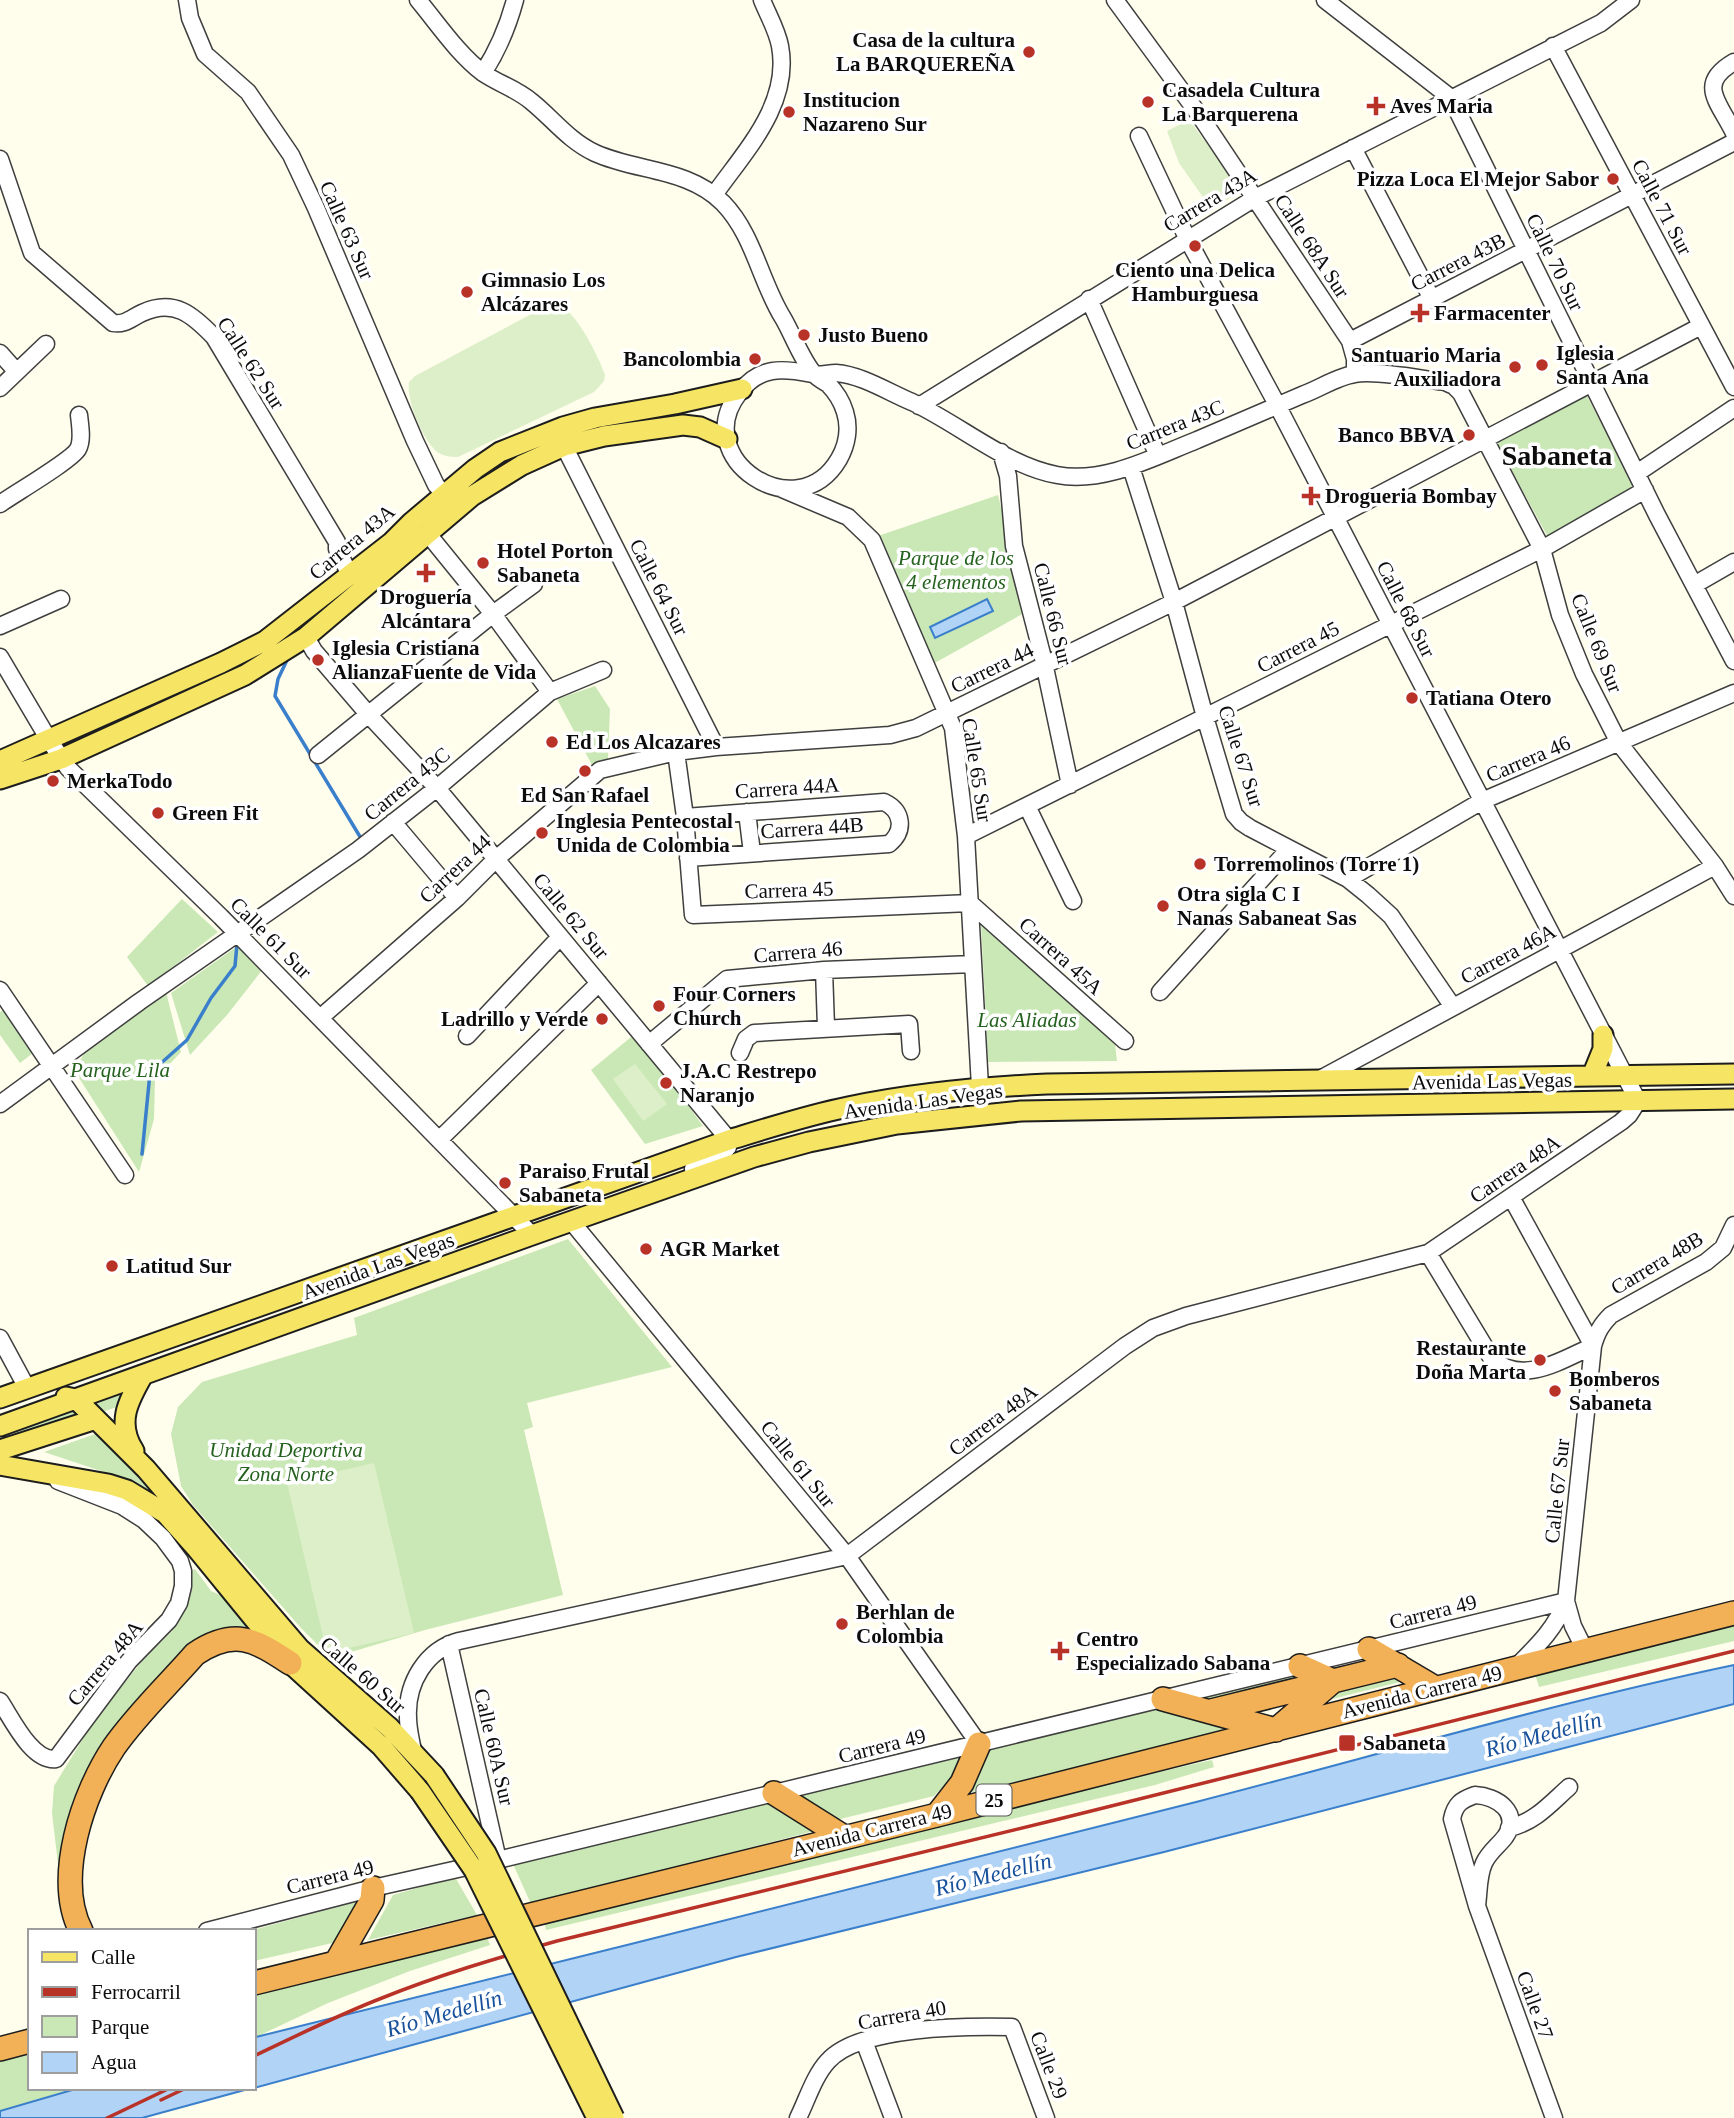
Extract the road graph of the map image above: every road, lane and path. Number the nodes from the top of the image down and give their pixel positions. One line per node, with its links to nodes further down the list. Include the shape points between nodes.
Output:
1 (187, 0): 49 (street, Calle 63 Sur, via 205,54 248,92 291,155 415,440)
2 (418, 0): 10 (street)
3 (515, 0): 10 (street, via 500,44)
4 (762, 0): 17 (street, via 780,46 782,80 774,107)
5 (1325, 0): 11 (street, Calle 70 Sur)
6 (1631, 0): 8 (street, Carrera 43A, via 1601,23)
7 (1119, 5): 19 (street, Calle 68A Sur)
8 (1553, 46): 11 (street, Carrera 43A); 18 (street, Calle 71 Sur)
9 (1734, 62): 12 (street, via 1720,70 1711,87)
10 (483, 73): 17 (street, via 519,92 593,152 669,173)
11 (1451, 98): 15 (street, Carrera 43A); 21 (street, Calle 70 Sur)
12 (1734, 133)
13 (1139, 136): 20 (street, Calle 68 Sur)
14 (1734, 142): 18 (street, Carrera 43B)
15 (1353, 148): 19 (street, Carrera 43A); 23 (street)
16 (0, 159): 55 (street, Calle 62 Sur, via 32,253 102,315 122,324 153,308 174,308 187,312 214,337)
17 (714, 195): 30 (street, via 736,219 778,310)
18 (1632, 195): 21 (street, Carrera 43B); 24 (street, Calle 71 Sur)
19 (1255, 198): 20 (street, Carrera 43A); 25 (street, Calle 68A Sur)
20 (1188, 240): 22 (street, Carrera 43A); 37 (street, Calle 68 Sur)
21 (1525, 250): 23 (street, Carrera 43B); 31 (street, Calle 70 Sur)
22 (1089, 299): 36 (street, Carrera 43A); 44 (street)
23 (1432, 299): 25 (street, Carrera 43B)
24 (1702, 326): 31 (street, Carrera 44); 33 (street, Calle 71 Sur)
25 (1350, 341): 29 (street, Calle 68A Sur)
26 (46, 344): 28 (street)
27 (0, 353): 28 (street)
28 (16, 372): 34 (street)
29 (1354, 373): 32 (street, Carrera 43C); 37 (street, Carrera 43C)
30 (815, 375): 35 (street, via 792,369 768,371); 36 (street, via 856,378); 47 (street, via 844,409 847,439 842,454 823,477 810,485)
31 (1592, 383): 41 (street, Carrera 44); 46 (street, Calle 70 Sur)
32 (1454, 386): 41 (street, Calle 69 Sur)
33 (1734, 387)
34 (0, 388)
35 (742, 388): 40 (street, via 729,412); 49 (main road, Carrera 43A, via 563,427 500,452)
36 (919, 406): 43 (street, Carrera 43C)
37 (1277, 406): 44 (street, Carrera 43C); 51 (street, Calle 68 Sur)
38 (1734, 408): 46 (street)
39 (79, 415): 50 (street, via 79,448)
40 (727, 439): 42 (main road, Carrera 43A, via 683,425); 47 (street, via 740,467 765,485)
41 (1486, 439): 51 (street, Carrera 44); 53 (street, Calle 69 Sur)
42 (564, 446): 52 (main road, Carrera 43A, via 492,483); 75 (street, Calle 64 Sur)
43 (1001, 452): 45 (street, Carrera 43C, via 1025,466 1063,477); 66 (street, Calle 66 Sur, via 1008,476 1014,546)
44 (1158, 456): 45 (street, Carrera 43C)
45 (1131, 467): 59 (street, Calle 67 Sur)
46 (1637, 473): 48 (street, Calle 70 Sur)
47 (780, 488): 71 (street, Calle 65 Sur, via 848,517 872,540)
48 (1645, 490): 53 (street, Carrera 45); 57 (street, Calle 70 Sur)
49 (444, 494): 55 (main road, Carrera 43A)
50 (0, 504)
51 (1335, 518): 59 (street, Carrera 44); 61 (street, Calle 68 Sur)
52 (428, 534): 60 (street); 63 (main road, Carrera 43A)
53 (1542, 549): 61 (street, Carrera 45); 74 (street, Calle 69 Sur, via 1560,615 1584,674)
54 (1734, 562): 57 (street)
55 (356, 571): 73 (main road, Carrera 43A, via 247,651)
56 (534, 584): 60 (street)
57 (1694, 584): 65 (street, Calle 70 Sur)
58 (61, 599): 62 (street)
59 (1174, 602): 66 (street, Carrera 44); 72 (street, Calle 67 Sur)
60 (493, 614): 68 (street); 70 (street)
61 (1391, 625): 72 (street, Carrera 45); 83 (street, Calle 68 Sur)
62 (0, 626)
63 (303, 639): 70 (street, Calle 62 Sur); 78 (main road, Carrera 43A, via 245,675)
64 (0, 657): 73 (street, Calle 61 Sur)
65 (1734, 661)
66 (1045, 665): 71 (street, Carrera 44); 81 (street, Calle 66 Sur)
67 (603, 670): 68 (street, Carrera 43C)
68 (550, 691): 82 (street, Carrera 43C)
69 (1734, 693): 74 (street, Carrera 46)
70 (368, 713): 77 (street); 82 (street, Calle 62 Sur)
71 (947, 713): 75 (street, Carrera 44, via 890,735); 88 (street, Calle 65 Sur, via 953,728)
72 (1205, 717): 81 (street, Carrera 45); 90 (street, Calle 67 Sur, via 1234,814)
73 (49, 740): 78 (street, Calle 61 Sur); 79 (main road, Carrera 43A)
74 (1626, 740): 83 (street, Carrera 46); 94 (street, Calle 69 Sur, via 1630,758)
75 (716, 747): 76 (street, Carrera 44)
76 (676, 752): 86 (street); 93 (street, Carrera 44, via 600,770)
77 (318, 755)
78 (61, 759): 80 (main road, Carrera 43A); 100 (street, Calle 61 Sur)
79 (0, 761)
80 (0, 779)
81 (1070, 785): 84 (street, Carrera 45)
82 (438, 788): 87 (street, Carrera 43C); 93 (street, Calle 62 Sur)
83 (1482, 801): 95 (street, Carrera 46); 102 (street, Calle 68 Sur)
84 (1027, 806): 88 (street, Carrera 45); 98 (street)
85 (747, 812): 86 (street, Carrera 44A); 89 (street, Carrera 44A, via 884,802 897,810 900,820); 91 (street)
86 (685, 817): 92 (street)
87 (393, 822): 97 (street); 100 (street, Carrera 43C)
88 (966, 836): 99 (street, Calle 65 Sur)
89 (895, 839): 91 (street, Carrera 44B, via 888,844)
90 (1289, 849): 95 (street, Calle 67 Sur); 107 (street)
91 (752, 853): 92 (street, Carrera 44B)
92 (688, 858): 99 (street, Carrera 45, via 693,915)
93 (496, 859): 97 (street, Carrera 44); 101 (street, Calle 62 Sur)
94 (1715, 866): 96 (street, Calle 69 Sur); 102 (street, Carrera 46A)
95 (1348, 879): 108 (street, Calle 67 Sur, via 1391,916)
96 (1734, 896)
97 (457, 898): 109 (street, Carrera 44)
98 (1073, 901)
99 (970, 903): 103 (street, Calle 65 Sur); 113 (street, Carrera 45A)
100 (238, 934): 109 (street, Calle 61 Sur); 117 (street)
101 (560, 937): 105 (street, Calle 62 Sur); 112 (street)
102 (1559, 950): 108 (street, Carrera 46A); 111 (street, Calle 68 Sur)
103 (973, 964): 104 (street, Carrera 46); 122 (street, Calle 65 Sur)
104 (824, 970): 110 (street); 114 (street, Carrera 46, via 727,979)
105 (598, 983): 114 (street, Calle 62 Sur); 126 (street)
106 (0, 990): 117 (street)
107 (1160, 992)
108 (1453, 1007): 121 (street, Carrera 46A)
109 (320, 1018): 126 (street, Calle 61 Sur)
110 (826, 1027): 115 (street, via 909,1024); 116 (street, via 754,1033)
111 (1603, 1035): 119 (street, Calle 68 Sur); 120 (main road, via 1603,1049)
112 (467, 1036)
113 (1125, 1041)
114 (649, 1044): 127 (street, Calle 62 Sur)
115 (911, 1051)
116 (740, 1053)
117 (52, 1064): 125 (street); 128 (street)
118 (1734, 1074): 119 (main road, Avenida Las Vegas)
119 (1625, 1075): 120 (main road, Avenida Las Vegas); 124 (street, Calle 68 Sur)
120 (1592, 1076): 121 (main road, Avenida Las Vegas)
121 (1320, 1079): 122 (main road, Avenida Las Vegas)
122 (980, 1087): 127 (main road, Avenida Las Vegas, via 847,1107)
123 (1734, 1099): 124 (main road, Avenida Las Vegas)
124 (1638, 1101): 129 (main road, Avenida Las Vegas, via 952,1116 810,1142); 130 (street, Carrera 48A, via 1621,1122)
125 (0, 1104)
126 (439, 1140): 131 (street, Calle 61 Sur)
127 (729, 1140): 129 (street, via 718,1158 660,1181); 131 (main road, Avenida Las Vegas)
128 (125, 1175)
129 (639, 1197): 132 (main road, Avenida Las Vegas)
130 (1511, 1197): 135 (street, Carrera 48A); 138 (street)
131 (513, 1215): 134 (street, Calle 61 Sur); 136 (main road, Avenida Las Vegas)
132 (571, 1221): 134 (main road, Avenida Las Vegas); 151 (street, Calle 61 Sur)
133 (1734, 1225): 138 (street, Carrera 48B, via 1723,1248 1706,1262 1611,1315 1602,1324)
134 (532, 1235): 139 (main road, Avenida Las Vegas)
135 (1428, 1253): 138 (street, via 1501,1367 1534,1371); 151 (street, Carrera 48A, via 1153,1328)
136 (174, 1336): 140 (main road, Avenida Las Vegas); 141 (main road, via 100,1376)
137 (0, 1338): 140 (street)
138 (1594, 1346): 153 (street, Calle 67 Sur)
139 (143, 1375): 141 (main road, Avenida Las Vegas); 150 (main road, via 127,1408 125,1425 129,1443)
140 (27, 1388): 142 (main road, Avenida Las Vegas); 143 (main road); 145 (main road)
141 (104, 1389): 143 (main road, Avenida Las Vegas)
142 (0, 1398)
143 (76, 1399): 144 (main road, Calle 60 Sur); 145 (main road, Avenida Las Vegas)
144 (96, 1419): 147 (main road); 150 (main road, Calle 60 Sur)
145 (5, 1424): 146 (main road)
146 (0, 1442)
147 (0, 1450)
148 (0, 1465): 149 (main road, Calle 60 Sur)
149 (28, 1469): 152 (street, Calle 60 Sur, via 122,1506 144,1520 180,1560); 158 (main road, Calle 60 Sur, via 127,1490 165,1513)
150 (146, 1469): 169 (main road, Calle 60 Sur, via 300,1649)
151 (847, 1556): 155 (street, Carrera 48A); 168 (street, Calle 61 Sur)
152 (183, 1586): 165 (street, Carrera 48A, via 169,1620 129,1661 61,1755 50,1760 33,1751)
153 (1566, 1601): 156 (street, Carrera 49); 157 (street, Calle 67 Sur); 161 (street, Calle 67 Sur, via 1548,1635)
154 (1734, 1613): 157 (highway, Avenida Carrera 49 / 25)
155 (449, 1644): 169 (street, Carrera 48A, via 423,1665 415,1682 408,1717); 175 (street, Calle 60A Sur)
156 (1369, 1649): 159 (highway); 160 (street, Carrera 49)
157 (1585, 1650): 161 (highway, Avenida Carrera 49 / 25)
158 (290, 1663): 178 (highway, via 247,1639 209,1645 195,1654 125,1733 92,1788 76,1837 71,1872); 186 (main road, Calle 60 Sur, bridge, via 388,1753 474,1870)
159 (1398, 1665): 162 (highway); 163 (highway)
160 (1300, 1666): 162 (highway); 164 (street, Carrera 49)
161 (1515, 1668): 163 (highway, Avenida Carrera 49 / 25)
162 (1333, 1681): 166 (highway); 167 (highway)
163 (1435, 1688): 167 (highway, Avenida Carrera 49 / 25)
164 (1163, 1699): 166 (highway); 168 (street, Carrera 49)
165 (0, 1702)
166 (1209, 1711): 167 (highway)
167 (1276, 1730): 172 (highway, Avenida Carrera 49 / 25)
168 (979, 1744): 171 (street, Carrera 49); 172 (highway, via 962,1783)
169 (414, 1751): 187 (main road, Calle 60 Sur, bridge, via 486,1853)
170 (1569, 1787): 173 (street, Calle 27, via 1537,1817)
171 (774, 1793): 174 (highway); 175 (street, Carrera 49)
172 (937, 1815): 174 (highway, Avenida Carrera 49 / 25)
173 (1509, 1828): 177 (street, Calle 27, via 1481,1871); 177 (street, Calle 27, via 1508,1810 1485,1795 1461,1800 1454,1809 1455,1837)
174 (844, 1838): 180 (highway, Avenida Carrera 49 / 25)
175 (498, 1860): 176 (street, Carrera 49)
176 (373, 1888): 179 (street, Carrera 49); 180 (highway, via 372,1900)
177 (1477, 1906): 191 (street, Calle 27)
178 (80, 1929)
179 (215, 1929)
180 (337, 1962): 181 (highway, Avenida Carrera 49 / 25)
181 (256, 1982)
182 (1012, 2027): 183 (street, Carrera 40, via 926,2029); 190 (street, Calle 29)
183 (864, 2041): 188 (street, Carrera 40, via 827,2061); 189 (street)
184 (28, 2042): 185 (highway)
185 (0, 2049)
186 (597, 2118)
187 (614, 2118)
188 (798, 2118)
189 (893, 2118)
190 (1046, 2118)
191 (1554, 2118)

